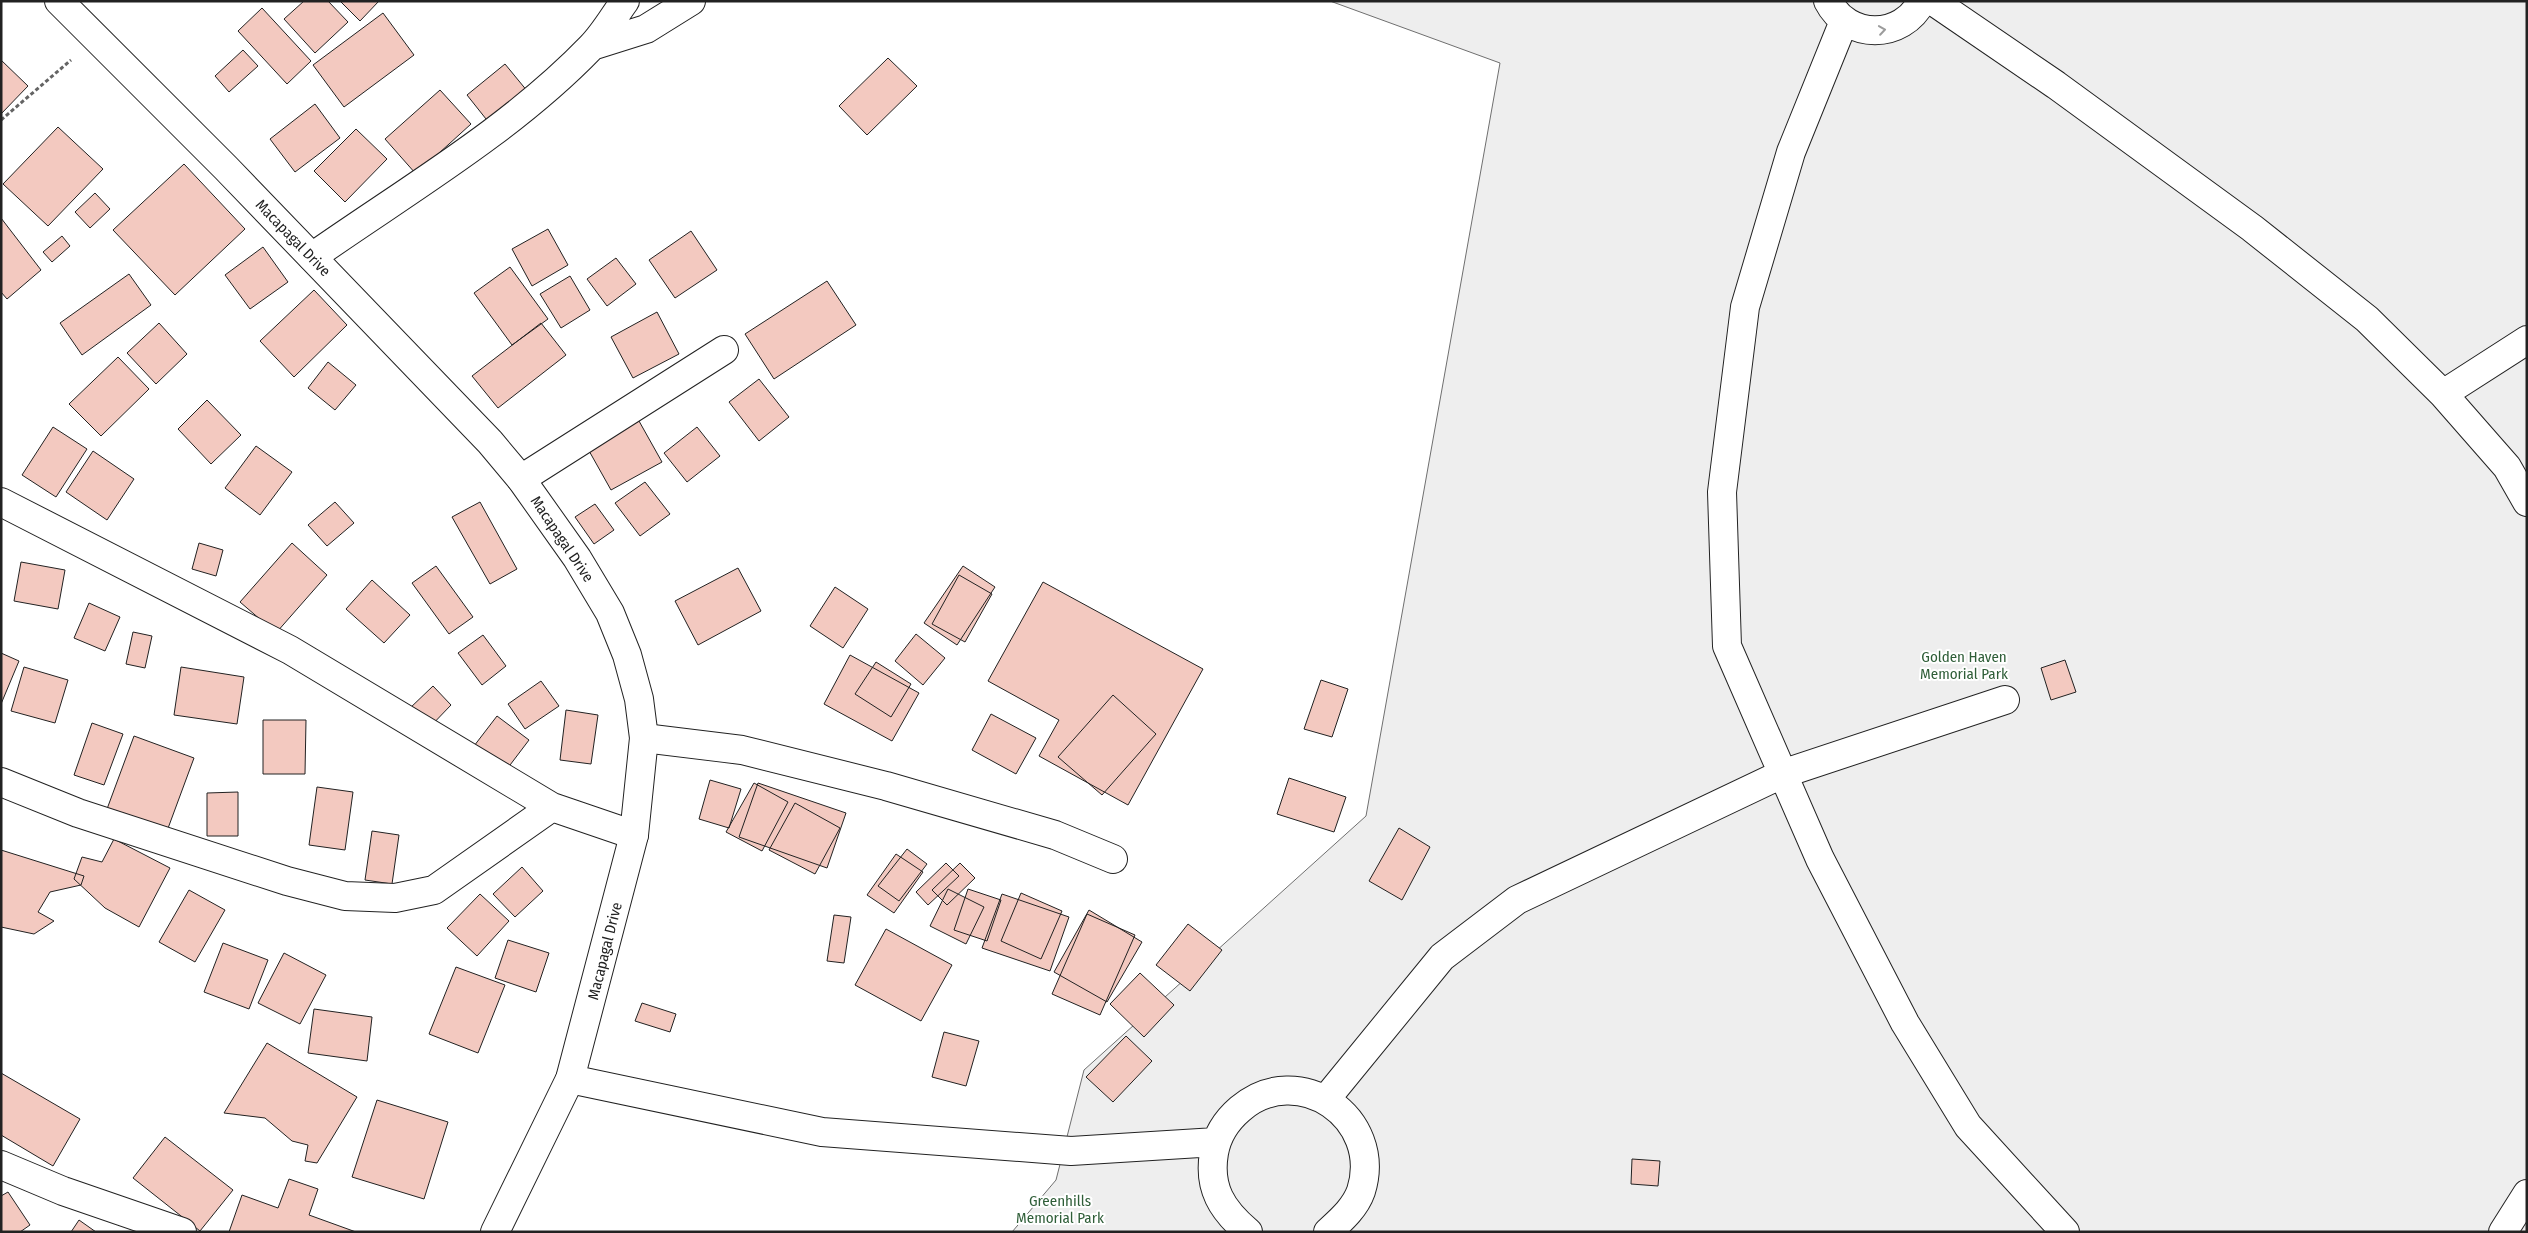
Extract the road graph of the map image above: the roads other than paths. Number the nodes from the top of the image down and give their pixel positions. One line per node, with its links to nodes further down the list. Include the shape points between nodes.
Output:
1 (59, 1): 8 (street, Macapagal Drive)
2 (625, 1): 7 (street)
3 (691, 1): 7 (street, via 646,30)
4 (1922, 1): 6 (street, one-way to 4, via 1858,28 1874,31 1891,29 1905,22 1918,10)
5 (1933, 1): 11 (street, via 2056,85 2252,228 2367,319)
6 (1836, 11): 17 (street, via 1746,307 1722,492 1727,646)
7 (592, 46): 8 (street, via 499,127)
8 (312, 256): 12 (street, Macapagal Drive, via 490,442)
9 (2527, 340): 11 (street)
10 (724, 350): 12 (street)
11 (2443, 394): 14 (street, via 2507,467)
12 (521, 479): 16 (street, Macapagal Drive, via 577,558 610,613 627,655 639,699)
13 (1, 502): 19 (street, via 290,650)
14 (2527, 502)
15 (2005, 700): 17 (street)
16 (644, 738): 20 (street, Macapagal Drive); 21 (street, via 742,750 886,786 1055,835)
17 (1782, 774): 23 (street, via 1517,900 1442,957); 31 (street, via 1820,858 1905,1023 1968,1126)
18 (1, 782): 19 (street, via 78,813 287,881 344,896 395,898 434,890)
19 (552, 807): 20 (street)
20 (634, 835): 22 (street, Macapagal Drive)
21 (1113, 859)
22 (570, 1079): 24 (street, via 822,1132 1071,1152); 28 (street, Macapagal Drive)
23 (1326, 1099): 24 (street, via 1301,1091 1274,1092 1249,1101 1229,1118); 30 (street, via 1346,1116 1360,1139 1365,1165 1361,1191 1348,1214)
24 (1216, 1142): 29 (street, via 1212,1168 1217,1194 1230,1217)
25 (1, 1164): 27 (street, via 63,1191)
26 (2527, 1194): 32 (street)
27 (182, 1232)
28 (495, 1232)
29 (1248, 1232)
30 (1328, 1232)
31 (2065, 1232)
32 (2502, 1232)

